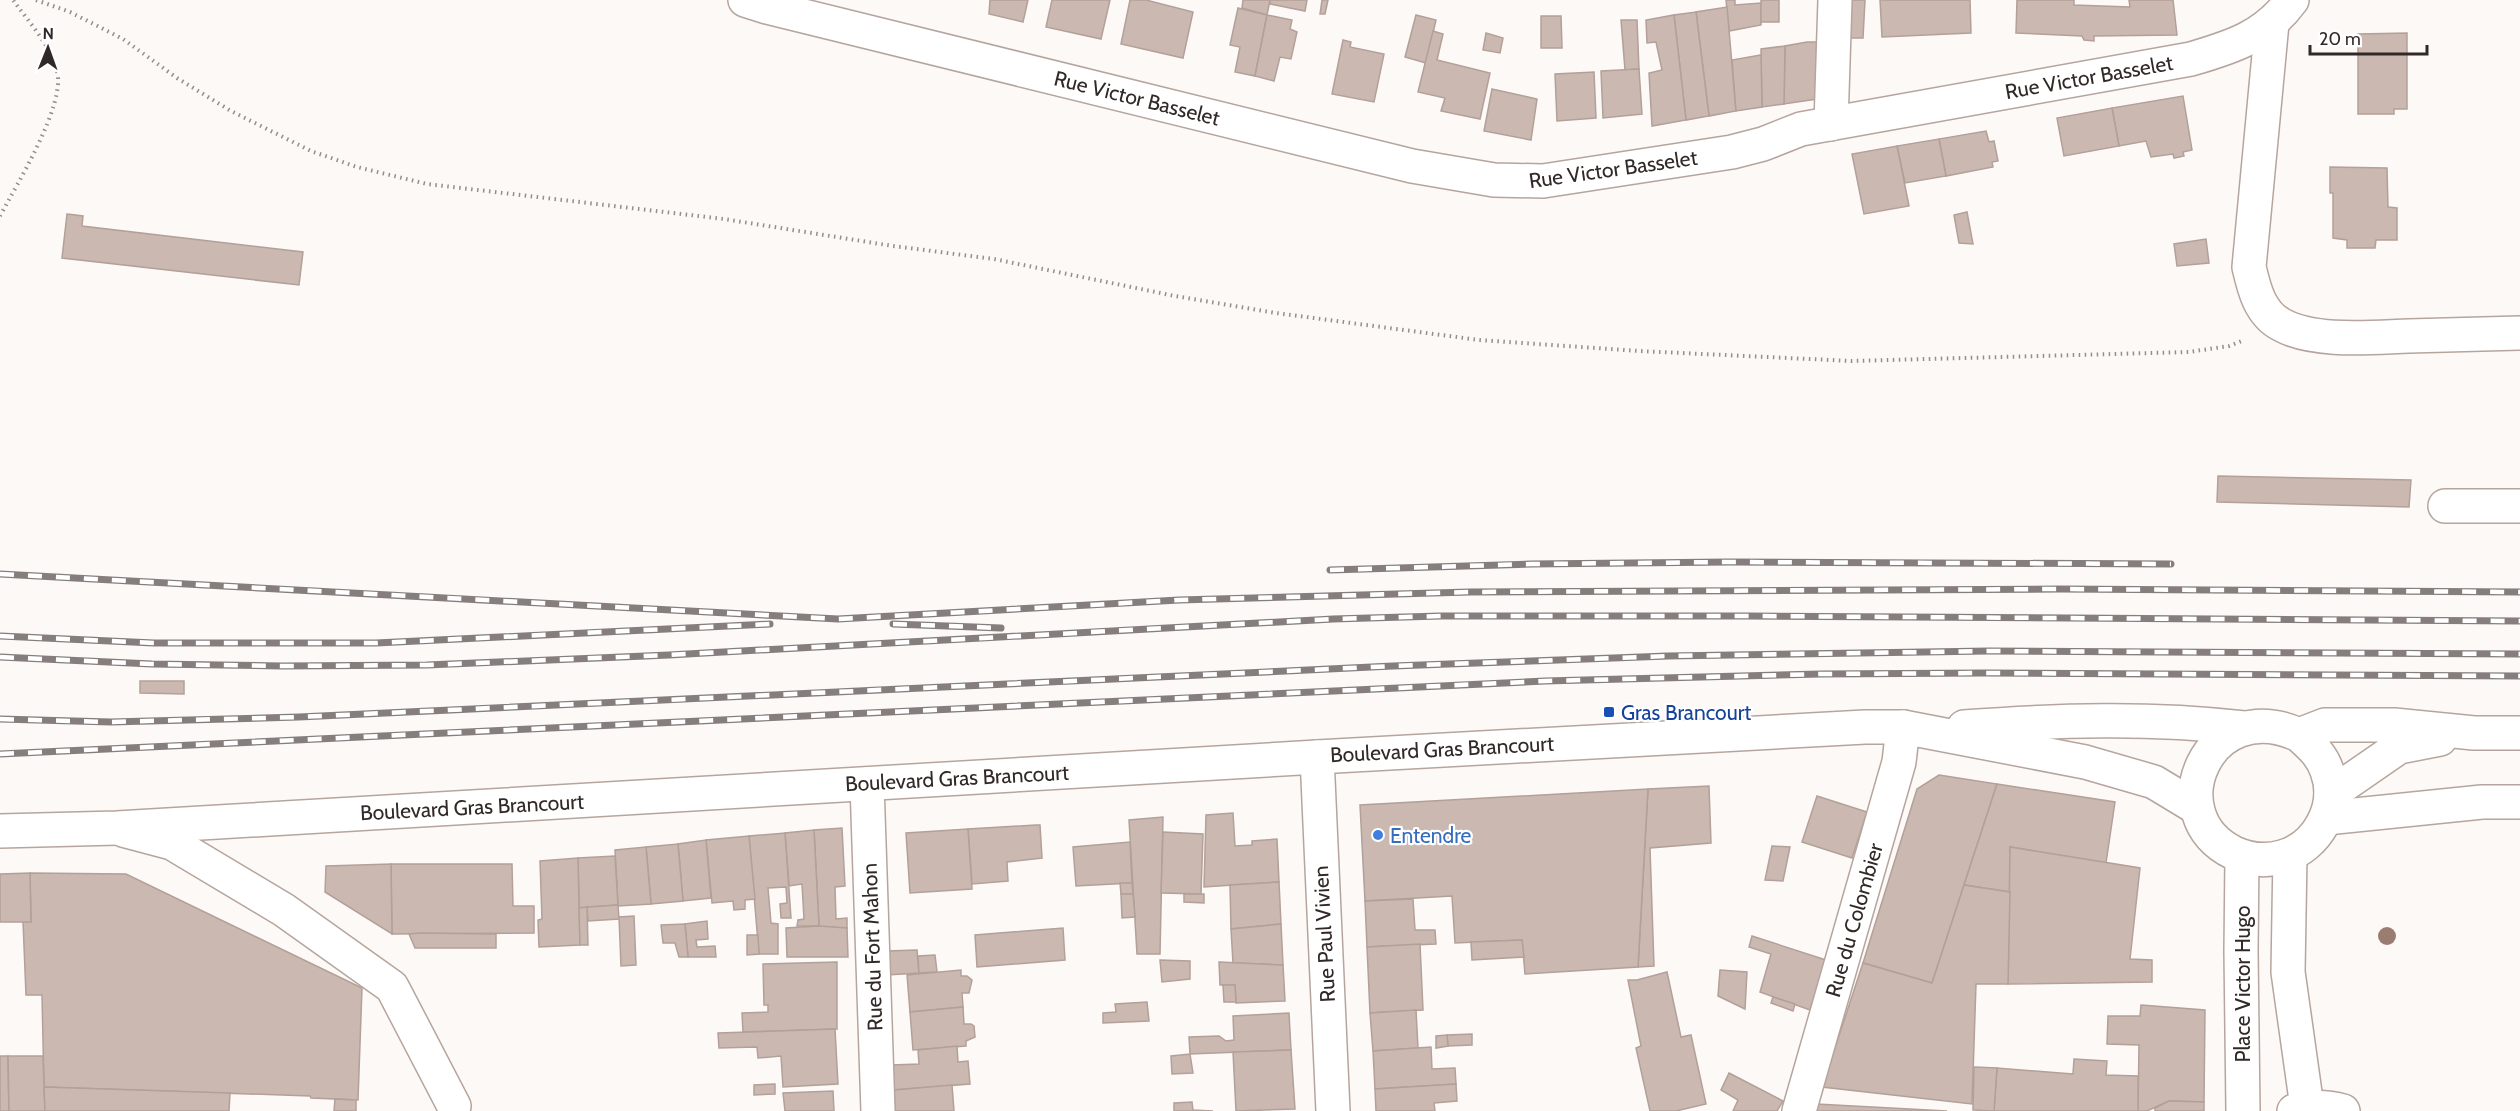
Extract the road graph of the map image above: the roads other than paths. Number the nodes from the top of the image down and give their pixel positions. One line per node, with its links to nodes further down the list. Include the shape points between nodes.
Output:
1 (745, 0): 4 (main road, Rue Victor Basselet, via 1412,166 1494,180 1543,181 1721,154 1801,129)
2 (1835, 0): 4 (main road)
3 (2282, 11): 4 (main road, Rue Victor Basselet, via 2248,40 2190,59); 5 (main road, via 2249,267 2257,297 2266,312 2281,325 2304,333 2362,337)
4 (1831, 124)
5 (2520, 333)
6 (2445, 506): 7 (main road)
7 (2520, 506)
8 (2244, 728): 9 (main road, via 2183,721 2052,721); 12 (main road, via 2272,726); 17 (main road, via 2226,737 2200,768)
9 (1908, 729): 13 (main road, Boulevard Gras Brancourt, via 1633,739); 17 (main road, via 2124,771 2154,782); 26 (main road, Rue du Colombier)
10 (2474, 733): 11 (main road); 12 (main road, via 2394,725 2325,725); 16 (main road, via 2399,747)
11 (2520, 733)
12 (2299, 735): 16 (main road, via 2316,751 2327,771)
13 (1317, 757): 14 (main road, Boulevard Gras Brancourt); 25 (main road, Rue Paul Vivien)
14 (867, 784): 18 (main road, Boulevard Gras Brancourt); 24 (main road, Rue du Fort Mahon)
15 (2520, 801): 16 (main road)
16 (2329, 806): 20 (main road, via 2318,833)
17 (2197, 808): 21 (main road, via 2213,839)
18 (117, 828): 19 (main road, Boulevard Gras Brancourt); 22 (main road, via 172,843 285,910 392,987)
19 (0, 831)
20 (2290, 855): 21 (main road, via 2258,860); 23 (main road, via 2288,972)
21 (2242, 857): 27 (main road, Place Victor Hugo)
22 (454, 1106)
23 (2300, 1109): 28 (main road, via 2327,1107)
24 (878, 1111)
25 (1333, 1111)
26 (1799, 1111)
27 (2243, 1111)
28 (2343, 1111)

